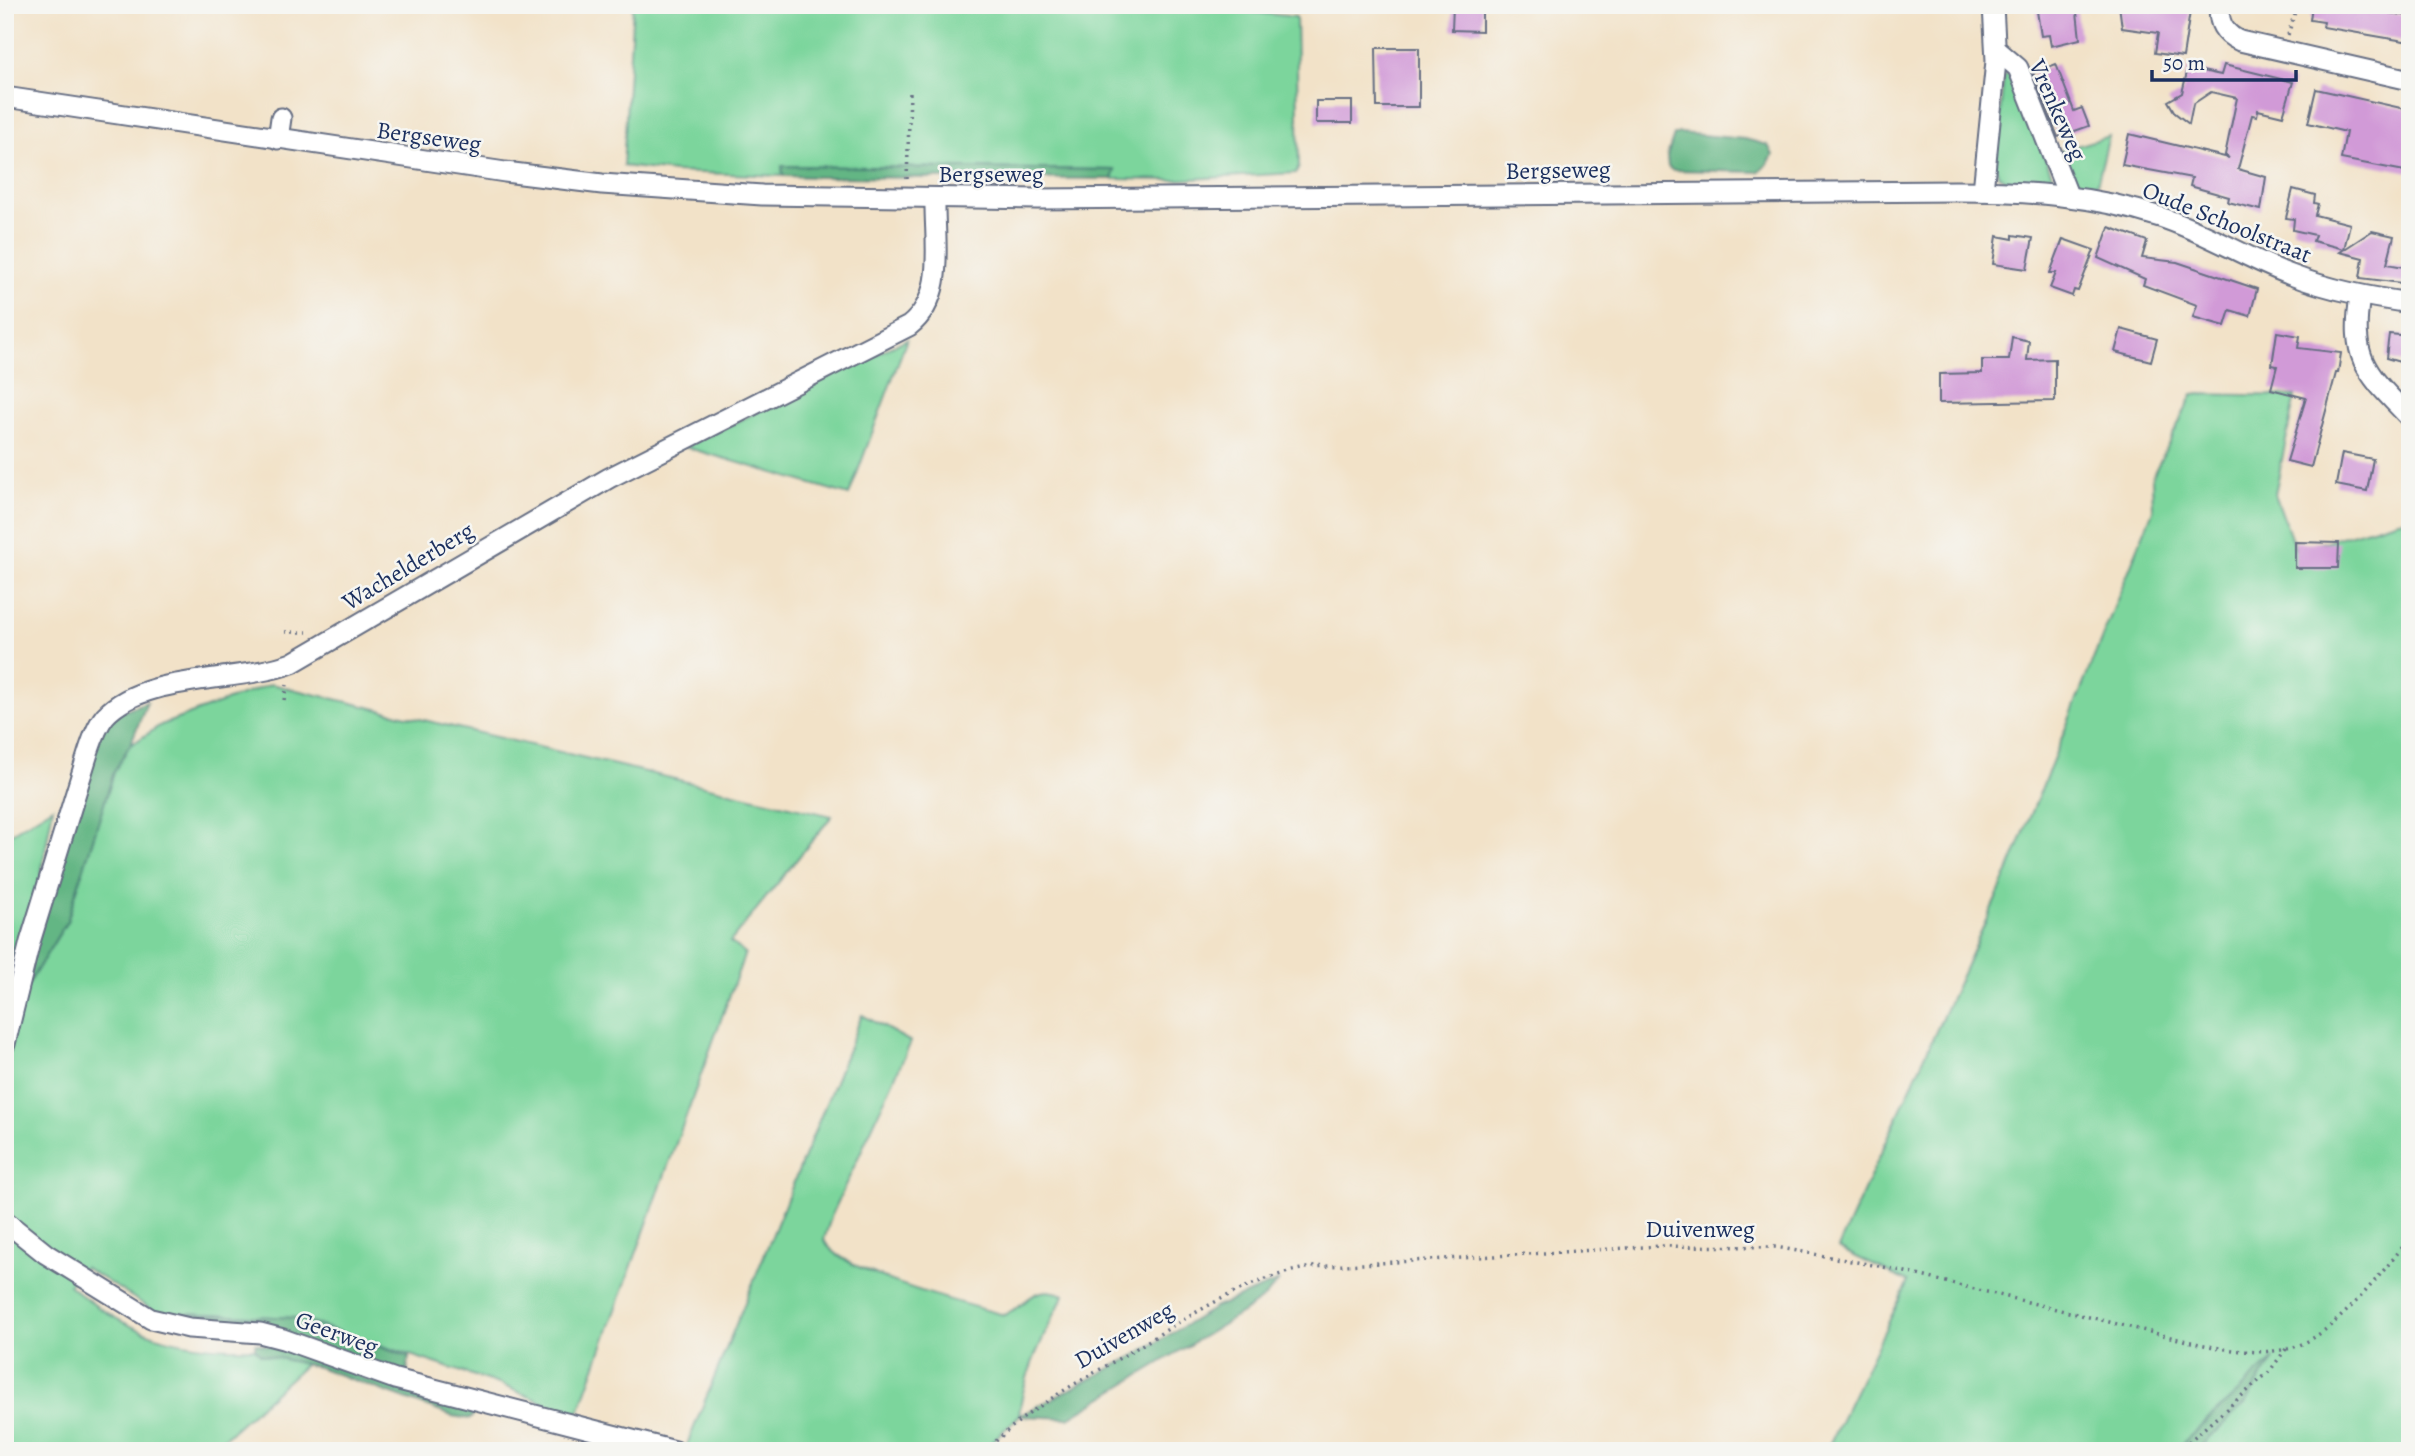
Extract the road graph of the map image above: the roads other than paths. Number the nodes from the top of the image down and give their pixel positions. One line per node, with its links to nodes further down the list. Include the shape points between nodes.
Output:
1 (1993, 5): 3 (street, Vrenkeweg)
2 (2220, 5): 4 (street, via 2220,23 2231,37)
3 (1997, 50): 8 (street, Vrenkeweg); 9 (street, Vrenkeweg, via 2018,68)
4 (2410, 80)
5 (5, 97): 7 (street, Bergseweg)
6 (281, 118): 7 (street)
7 (278, 139): 10 (street, Bergseweg, via 602,184 762,195)
8 (1983, 191): 9 (street, Oude Schoolstraat); 10 (street, Bergseweg)
9 (2068, 195): 11 (street, Oude Schoolstraat, via 2158,217 2292,276)
10 (934, 198): 14 (street, Wachelderberg, via 933,295 921,317 909,326 648,456 292,663 260,673 150,691 114,708 99,725 89,750 30,942)
11 (2360, 296): 12 (street, Oude Schoolstraat); 13 (street, via 2356,329 2360,356)
12 (2410, 303)
13 (2410, 418)
14 (5, 1044)
15 (5, 1221): 16 (street, Geerweg, via 46,1254 151,1320 272,1336 395,1379)
16 (675, 1451)

